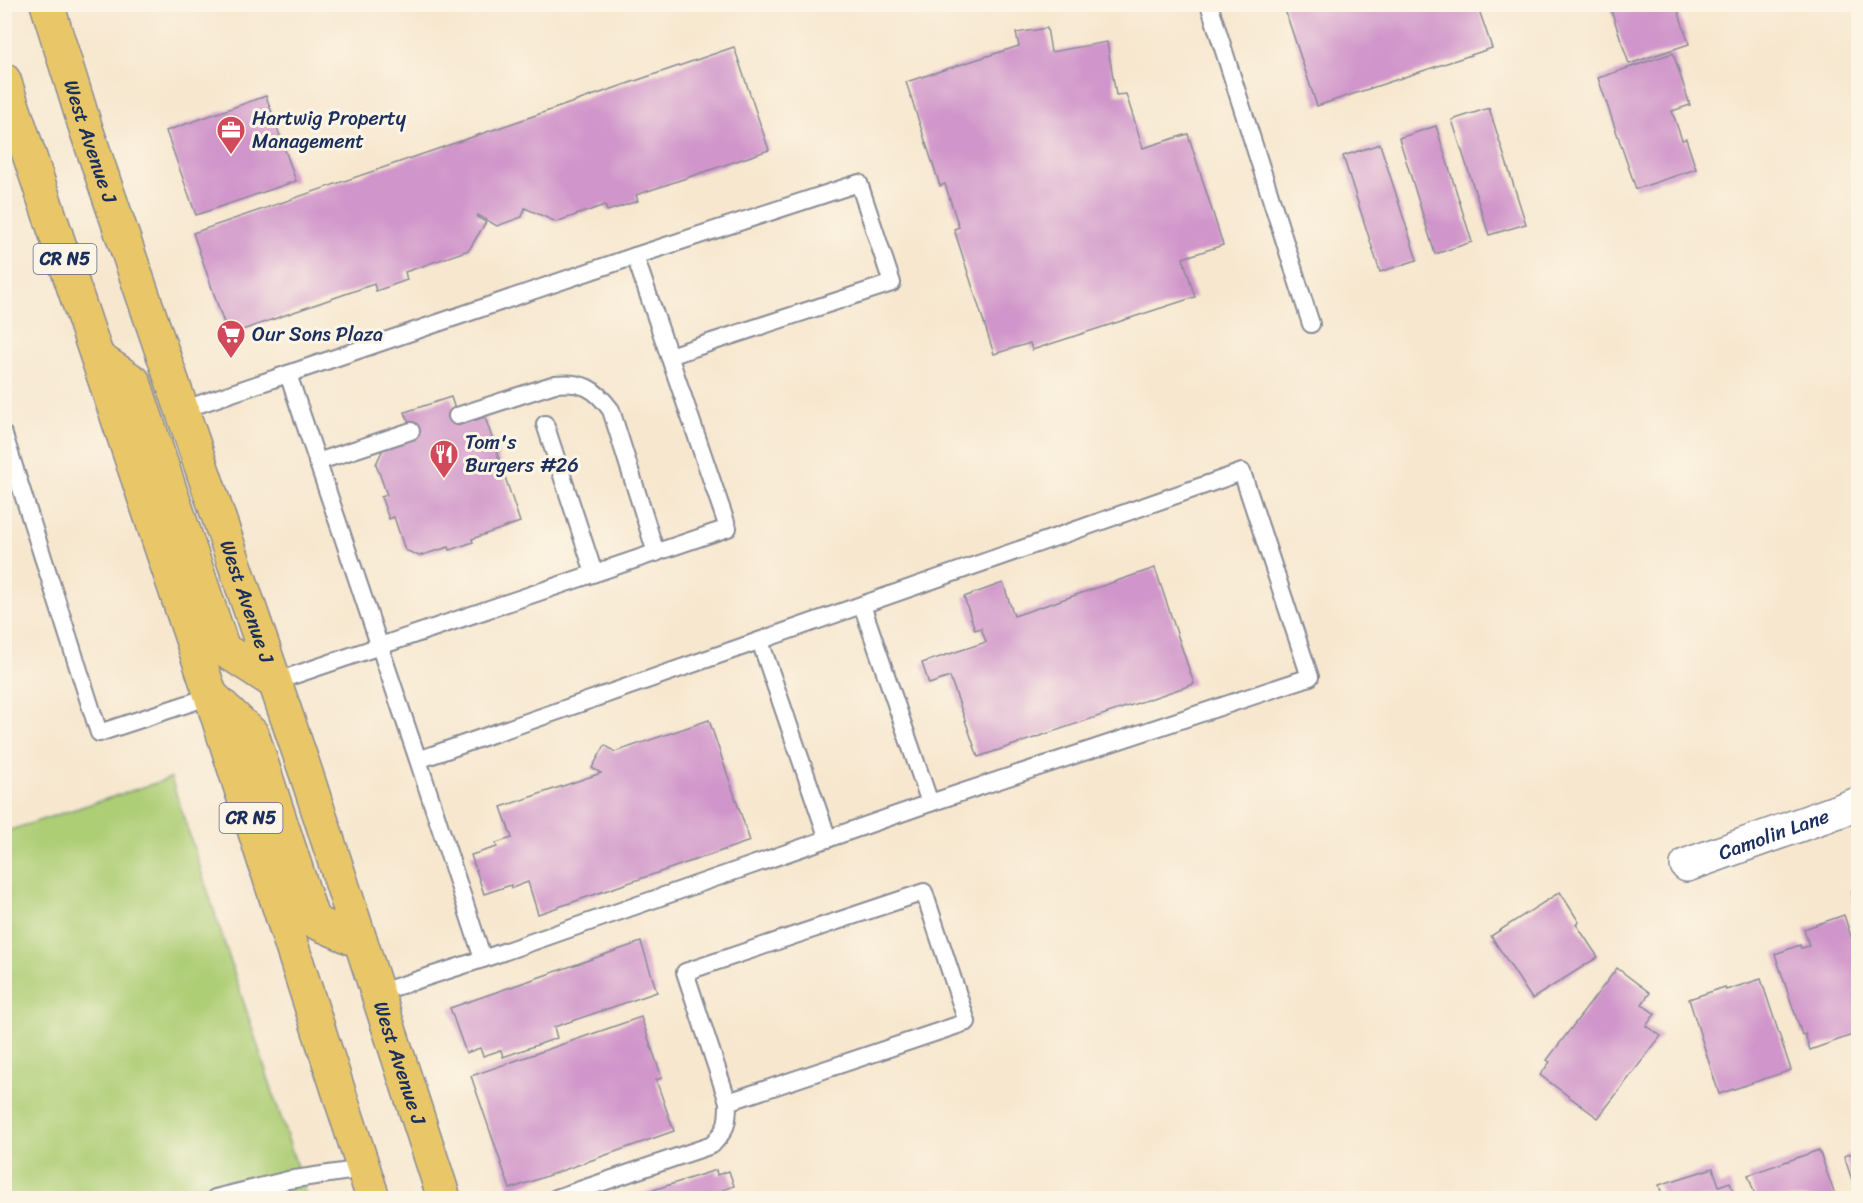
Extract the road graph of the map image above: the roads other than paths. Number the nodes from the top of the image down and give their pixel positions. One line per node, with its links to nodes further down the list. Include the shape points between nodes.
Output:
1 (48, 4): 9 (main road, West Avenue J / CR N5, via 85,126)
2 (1209, 4): 5 (lane)
3 (4, 80): 7 (main road, CR N5)
4 (635, 256): 6 (lane); 6 (lane, via 859,183 892,283); 8 (lane)
5 (1311, 324)
6 (669, 356): 15 (lane, via 728,528)
7 (98, 358): 20 (main road, via 134,382 223,649); 21 (main road, CR N5)
8 (288, 374): 9 (lane); 14 (lane)
9 (182, 410): 20 (main road, West Avenue J / CR N5)
10 (457, 416): 15 (lane, via 568,382 585,386 602,397 611,410)
11 (544, 424): 16 (lane)
12 (411, 431): 14 (lane)
13 (4, 435): 21 (lane, via 99,733)
14 (317, 462): 19 (lane)
15 (656, 553): 16 (lane)
16 (594, 573): 19 (lane)
17 (862, 605): 18 (lane); 23 (lane); 23 (lane, via 1242,472 1310,677)
18 (760, 641): 22 (lane); 25 (lane)
19 (379, 646): 20 (lane); 22 (lane)
20 (274, 682): 27 (main road, West Avenue J / CR N5)
21 (212, 696): 27 (main road, via 252,734 313,921); 31 (main road, CR N5)
22 (418, 760): 28 (lane)
23 (930, 803): 25 (lane)
24 (1858, 804): 26 (street, Camolin Lane)
25 (828, 839): 28 (lane)
26 (1687, 865)
27 (361, 942): 29 (main road, West Avenue J / CR N5)
28 (483, 959): 29 (lane)
29 (377, 993): 33 (main road, West Avenue J / CR N5)
30 (728, 1102): 30 (lane, via 685,972 924,892 967,1022); 34 (lane, via 728,1122 712,1145)
31 (368, 1184): 32 (lane, via 288,1180)
32 (214, 1198)
33 (444, 1198)
34 (556, 1198)

